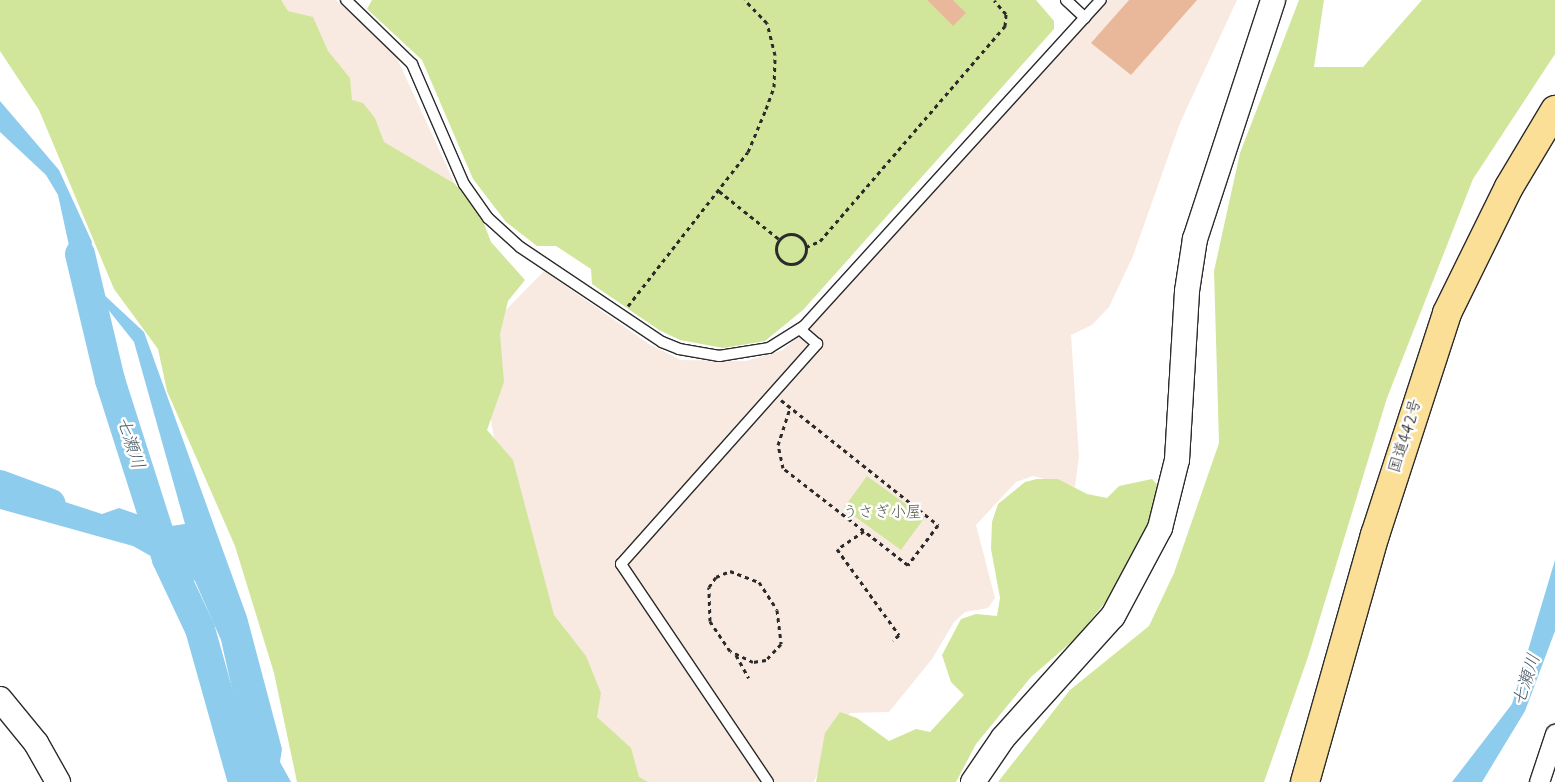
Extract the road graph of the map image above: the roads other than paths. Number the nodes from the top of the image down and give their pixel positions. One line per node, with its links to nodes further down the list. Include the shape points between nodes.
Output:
1 (346, 0): 7 (lane, via 412,64 472,200 520,247 679,350 742,354 769,348)
2 (1066, 0): 5 (lane)
3 (1101, 0): 5 (lane)
4 (1273, 0): 12 (street, via 1195,239 1187,291 1178,452 1160,528 1113,616 1003,738)
5 (1086, 18): 7 (lane)
6 (1555, 110): 13 (highway, 国道442号, via 1509,187 1447,313 1375,535)
7 (800, 329): 11 (lane, via 817,344 621,564)
8 (0, 699): 10 (street, via 36,743)
9 (1555, 734): 14 (street)
10 (58, 782)
11 (768, 782)
12 (973, 782)
13 (1305, 782)
14 (1539, 782)

